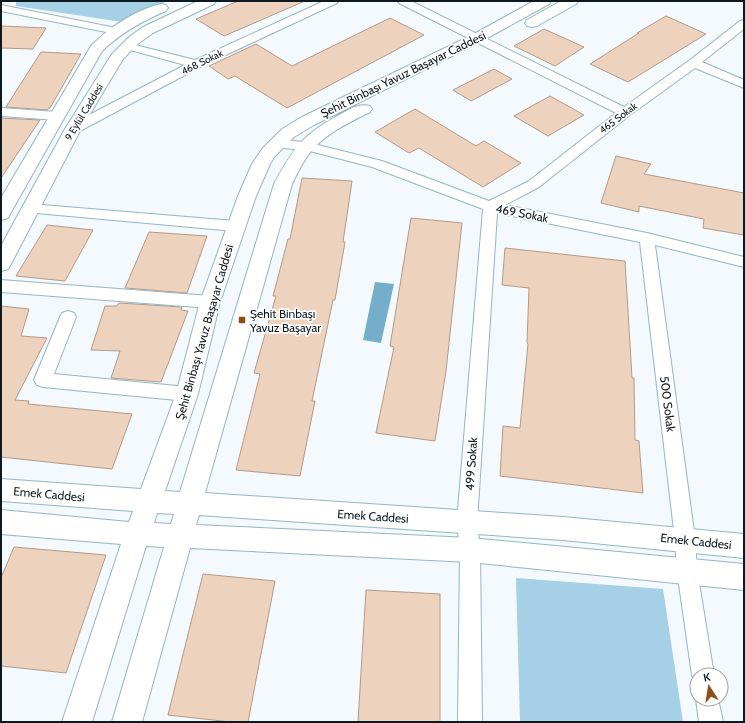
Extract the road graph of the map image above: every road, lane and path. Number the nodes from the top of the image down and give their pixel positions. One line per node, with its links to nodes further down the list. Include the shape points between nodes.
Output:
1 (177, 1): 9 (street, 9 Eylül Caddesi)
2 (209, 1): 11 (street, 9 Eylül Caddesi, via 148,30)
3 (333, 1): 12 (street, 468 Sokak)
4 (403, 1): 10 (street)
5 (544, 1): 10 (street, Şehit Binbaşı Yavuz Başayar Caddesi)
6 (571, 1): 10 (street, Şehit Binbaşı Yavuz Başayar Caddesi)
7 (1, 8): 9 (street)
8 (744, 23): 13 (street, 465 Sokak)
9 (116, 31): 17 (street, 9 Eylül Caddesi, via 96,49)
10 (485, 41): 16 (street); 19 (street, Şehit Binbaşı Yavuz Başayar Caddesi, via 308,121 288,133); 20 (street, Şehit Binbaşı Yavuz Başayar Caddesi, via 351,115)
11 (127, 46): 12 (street); 18 (street, 9 Eylül Caddesi, via 117,57)
12 (196, 64): 18 (street, 468 Sokak)
13 (694, 64): 14 (street); 16 (street, 465 Sokak)
14 (744, 84)
15 (1, 112): 17 (street)
16 (625, 112): 21 (street, 465 Sokak, via 534,184)
17 (57, 116): 23 (street, 9 Eylül Caddesi)
18 (73, 129): 22 (street, 9 Eylül Caddesi)
19 (277, 144): 20 (street, 469 Sokak); 24 (street, Şehit Binbaşı Yavuz Başayar Caddesi, via 261,164)
20 (306, 146): 21 (street, 469 Sokak, via 377,164); 34 (street, Şehit Binbaşı Yavuz Başayar Caddesi, via 292,165 283,184)
21 (490, 207): 25 (street, 469 Sokak); 36 (street, 499 Sokak)
22 (30, 209): 24 (street); 27 (street, 9 Eylül Caddesi)
23 (2, 211)
24 (236, 226): 29 (street, Şehit Binbaşı Yavuz Başayar Caddesi)
25 (647, 238): 26 (street, 469 Sokak); 39 (street, 500 Sokak)
26 (744, 262)
27 (1, 264)
28 (1, 286): 29 (street)
29 (210, 302): 31 (street, Şehit Binbaşı Yavuz Başayar Caddesi)
30 (68, 317): 31 (street, via 43,380)
31 (188, 394): 33 (street, Şehit Binbaşı Yavuz Başayar Caddesi)
32 (1, 490): 33 (street, Emek Caddesi)
33 (148, 502): 34 (street, Emek Caddesi); 37 (street, Şehit Binbaşı Yavuz Başayar Caddesi)
34 (189, 504): 36 (street, Emek Caddesi); 38 (street, Şehit Binbaşı Yavuz Başayar Caddesi)
35 (1, 522): 37 (street)
36 (467, 522): 39 (street, Emek Caddesi); 41 (street, 499 Sokak)
37 (137, 534): 38 (street); 46 (street, Şehit Binbaşı Yavuz Başayar Caddesi)
38 (181, 536): 41 (street); 47 (street, Şehit Binbaşı Yavuz Başayar Caddesi)
39 (685, 539): 40 (street, Emek Caddesi); 42 (street, 500 Sokak)
40 (744, 546)
41 (470, 550): 42 (street); 48 (street, 499 Sokak)
42 (687, 570): 43 (street); 44 (street, 500 Sokak)
43 (744, 577)
44 (703, 667)
45 (708, 707): 49 (street)
46 (77, 722)
47 (127, 722)
48 (470, 722)
49 (711, 722)

